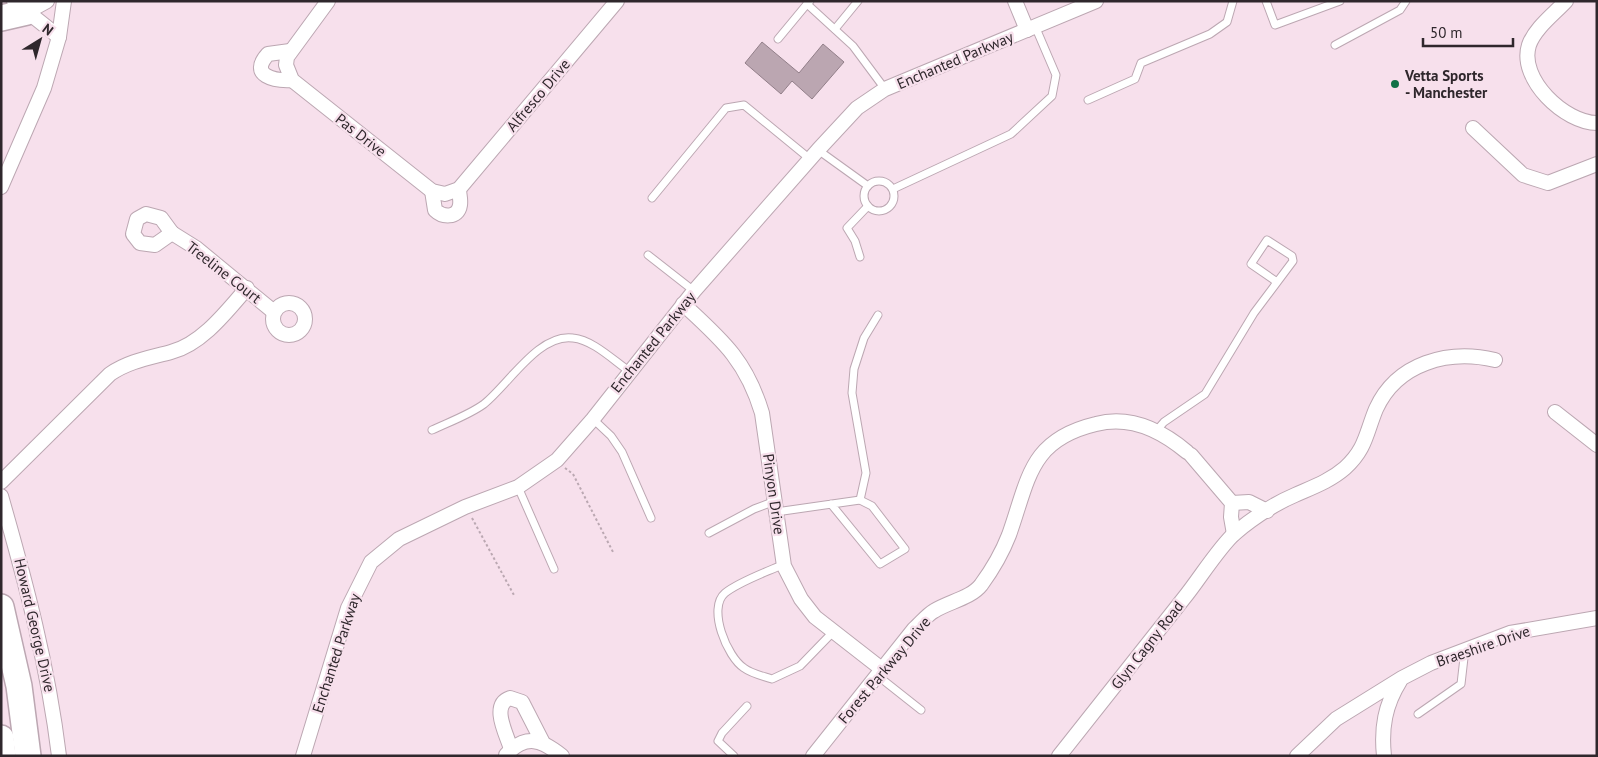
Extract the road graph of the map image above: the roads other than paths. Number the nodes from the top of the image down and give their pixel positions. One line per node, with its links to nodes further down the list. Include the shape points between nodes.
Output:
1 (64, 1): 17 (street)
2 (328, 1): 20 (street)
3 (858, 1): 16 (lane)
4 (1014, 1): 15 (street)
5 (1096, 1): 15 (street, Enchanted Parkway)
6 (1233, 1): 23 (lane, via 1227,22 1210,34 1142,63 1135,79)
7 (1266, 1): 8 (lane, via 1275,25)
8 (1340, 1)
9 (1406, 1): 19 (lane, via 1400,10)
10 (1566, 1): 24 (street, via 1533,35 1526,57 1531,75 1542,92 1573,118 1586,123)
11 (614, 2): 30 (street, Alfresco Drive)
12 (809, 3): 16 (lane); 18 (lane)
13 (29, 5): 14 (highway); 17 (street)
14 (1, 18)
15 (1031, 28): 22 (street, Enchanted Parkway); 31 (lane, via 1056,75 1052,96 1011,134)
16 (834, 29): 22 (lane, via 854,46)
17 (59, 36): 29 (street, via 44,88)
18 (778, 39)
19 (1335, 45)
20 (290, 51): 21 (street, via 286,64); 21 (street, via 268,54 262,69 272,80)
21 (292, 80): 32 (street, Pas Drive)
22 (885, 89): 26 (street, Enchanted Parkway, via 856,108)
23 (1088, 100)
24 (1597, 122)
25 (1473, 128): 27 (street, via 1522,175 1548,183)
26 (815, 155): 28 (lane); 33 (lane, via 744,105 726,108); 40 (street, Enchanted Parkway)
27 (1597, 164)
28 (868, 186): 31 (lane, via 883,181); 34 (lane, via 864,197)
29 (1, 187)
30 (459, 189): 32 (street); 32 (street, via 459,210 445,216 434,210)
31 (893, 189): 34 (lane, via 894,200 890,208 881,212)
32 (438, 193)
33 (652, 198)
34 (868, 206): 37 (lane, via 847,228)
35 (172, 233): 39 (street, Treeline Court)
36 (648, 254): 40 (lane)
37 (860, 257)
38 (1277, 282): 38 (lane, via 1293,259 1267,240 1251,264); 49 (lane, via 1254,313 1205,394)
39 (247, 288): 42 (street, Treeline Court); 51 (street, via 225,313 190,343 172,352 123,365 110,374)
40 (694, 291): 41 (street, Enchanted Parkway)
41 (683, 304): 45 (street, Enchanted Parkway); 57 (street, Pinyon Drive, via 727,345 741,363 756,394 762,413)
42 (274, 312)
43 (878, 315): 54 (lane, via 864,338 854,369 852,393 866,473)
44 (1494, 360): 58 (street, Glyn Cagny Road, via 1454,356 1420,365 1403,374 1388,388 1359,453 1345,468 1331,479)
45 (629, 371): 47 (street, Enchanted Parkway); 48 (lane, via 592,345 575,338 557,338 543,346 483,404)
46 (1555, 412): 50 (street)
47 (593, 419): 52 (street, Enchanted Parkway, via 557,460); 59 (lane, via 622,452)
48 (432, 430)
49 (1157, 430): 55 (street, Forest Parkway Drive, via 1189,453); 68 (street, Forest Parkway Drive, via 1106,421 1066,433 1047,447 1025,482 1009,535 979,588 933,612 914,629)
50 (1597, 445)
51 (1, 482)
52 (518, 487): 63 (lane); 79 (street, Enchanted Parkway, via 399,539 371,562 348,608)
53 (1, 496): 78 (street, Howard George Drive, via 42,648)
54 (860, 500): 56 (lane); 56 (lane, via 872,506 905,549 880,564)
55 (1232, 502): 58 (street, via 1249,502); 61 (street, via 1230,517)
56 (830, 504): 57 (lane)
57 (776, 506): 60 (lane, via 754,509); 62 (street, Pinyon Drive)
58 (1267, 511): 61 (street, Glyn Cagny Road)
59 (651, 518)
60 (709, 533)
61 (1234, 534): 83 (street, Glyn Cagny Road)
62 (784, 564): 66 (street, Pinyon Drive, via 801,599 815,618); 66 (lane, via 724,594 718,604 719,629 736,660 743,668 772,679 800,666)
63 (554, 569)
64 (1, 607): 77 (highway, via 19,686)
65 (1597, 618): 67 (street, Braeshire Drive, via 1510,633)
66 (833, 632): 68 (street, Pinyon Drive)
67 (1465, 649): 69 (street, Braeshire Drive); 72 (lane, via 1461,684)
68 (881, 673): 71 (lane); 82 (street, Forest Parkway Drive)
69 (1402, 678): 84 (street, Braeshire Drive, via 1336,719); 85 (street, via 1385,713)
70 (747, 706): 81 (lane, via 718,741)
71 (921, 710)
72 (1418, 714)
73 (1, 738): 76 (highway)
74 (542, 741): 75 (street, via 532,740); 75 (street, via 522,702 510,698 503,702 500,710); 80 (street)
75 (508, 753)
76 (3, 756)
77 (28, 756)
78 (59, 756)
79 (304, 756)
80 (562, 756)
81 (734, 756)
82 (813, 756)
83 (1060, 756)
84 (1297, 756)
85 (1384, 756)

